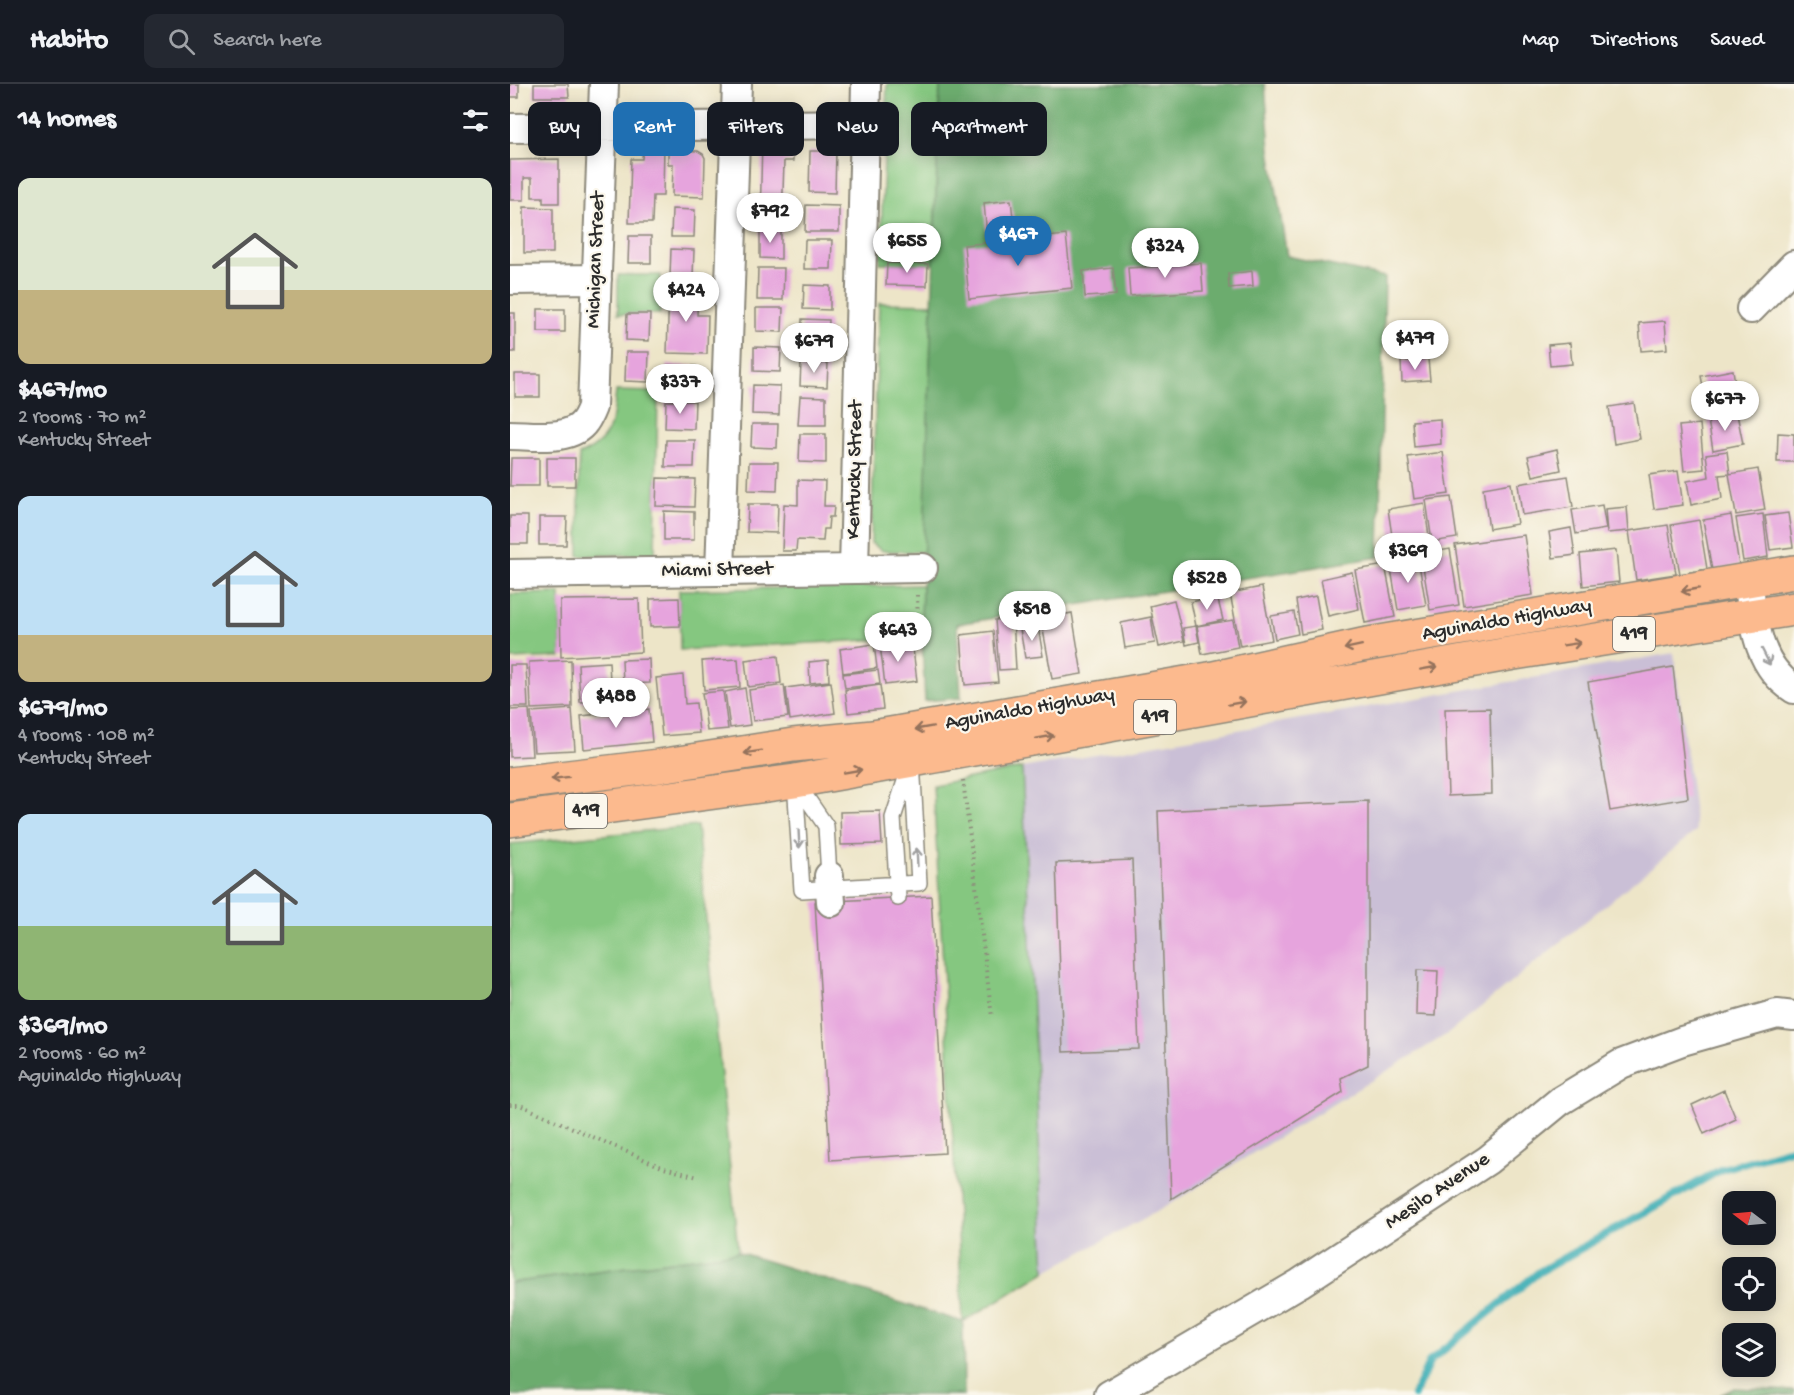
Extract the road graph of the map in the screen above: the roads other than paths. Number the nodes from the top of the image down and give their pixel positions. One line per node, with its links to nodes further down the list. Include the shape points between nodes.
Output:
1 (604, 84): 7 (street, Michigan Street)
2 (737, 84): 4 (street)
3 (866, 84): 5 (street, Kentucky Street)
4 (736, 102)
5 (865, 102)
6 (707, 125): 7 (street)
7 (603, 127): 8 (street); 12 (street, Michigan Street)
8 (510, 128)
9 (734, 156): 18 (street)
10 (863, 156): 16 (street, Kentucky Street)
11 (1794, 265): 14 (street)
12 (597, 279): 13 (street); 15 (street, Michigan Street, via 591,407 585,422 558,435)
13 (510, 280)
14 (1751, 309)
15 (510, 435)
16 (854, 568): 17 (street, Miami Street); 18 (street, Miami Street)
17 (923, 568)
18 (720, 571): 20 (street, Miami Street)
19 (1794, 572): 21 (main road, Aguinaldo Highway / 419)
20 (510, 574)
21 (1748, 580): 23 (street); 25 (main road, Aguinaldo Highway / 419, one-way to 25, via 1362,645 1126,694 873,737)
22 (1794, 609): 23 (main road, Aguinaldo Highway / 419)
23 (1753, 616): 24 (street, one-way to 24, via 1763,655 1778,678); 26 (main road, Aguinaldo Highway / 419, one-way to 23, via 1514,653)
24 (1794, 688)
25 (793, 745): 27 (main road); 28 (main road, Aguinaldo Highway / 419, one-way to 28)
26 (912, 760): 27 (main road, Aguinaldo Highway / 419, one-way to 26); 30 (lane, one-way to 26, via 919,884); 31 (lane, via 893,818)
27 (795, 781): 29 (main road, Aguinaldo Highway / 419); 30 (lane, via 826,826); 30 (lane, one-way to 30, via 802,890)
28 (510, 784)
29 (510, 820)
30 (830, 889)
31 (898, 898)
32 (1788, 1009): 33 (street, Mesilo Avenue, via 1621,1064 1560,1101 1488,1160 1300,1283)
33 (1109, 1395)

